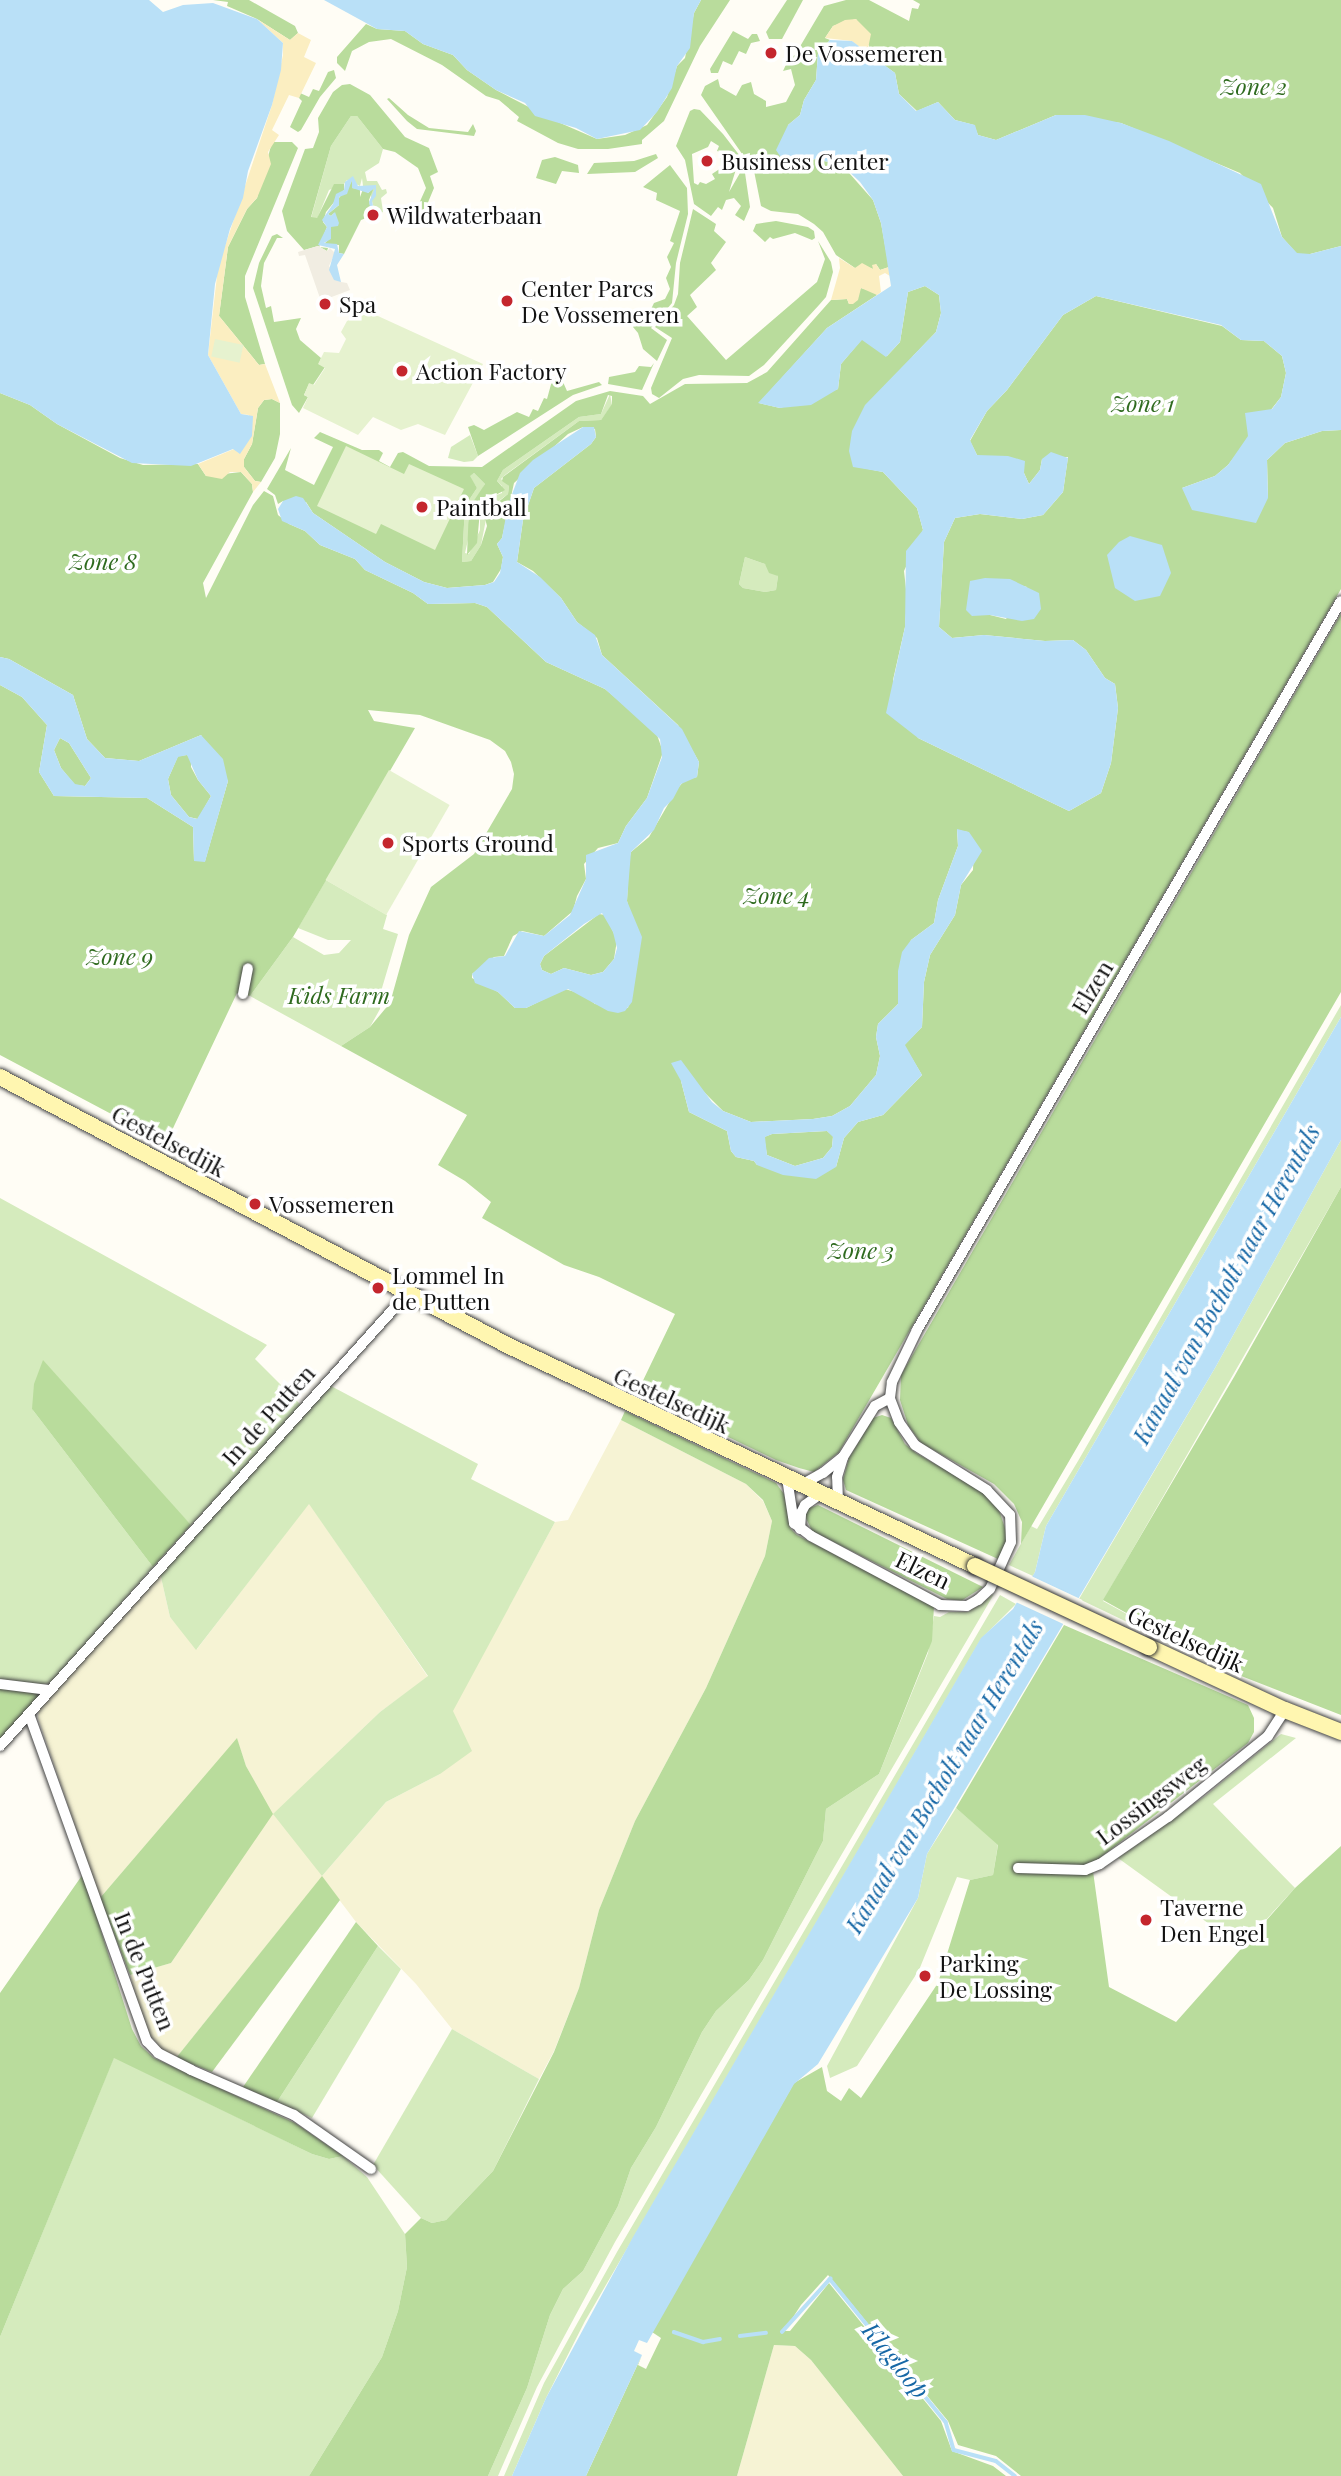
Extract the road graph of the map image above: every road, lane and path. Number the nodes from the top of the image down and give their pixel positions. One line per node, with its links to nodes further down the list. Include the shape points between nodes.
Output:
1 (1341, 601): 6 (street, Elzen, via 917,1330 892,1382)
2 (248, 968): 3 (street)
3 (243, 994)
4 (0, 1077): 5 (main road, Gestelsedijk)
5 (407, 1294): 8 (main road, Gestelsedijk); 13 (street, In de Putten)
6 (890, 1398): 7 (street, Elzen, via 875,1406); 11 (street, Elzen, via 915,1446 987,1489 1010,1514 1011,1542 990,1589 967,1606 940,1605)
7 (843, 1457): 8 (street, Elzen, via 823,1473); 10 (street, Elzen, via 837,1477)
8 (794, 1481): 9 (main road, Gestelsedijk); 11 (street, via 791,1510)
9 (820, 1494): 10 (main road, Gestelsedijk); 11 (street, via 805,1505)
10 (838, 1502): 14 (main road, Gestelsedijk, bridge)
11 (800, 1529)
12 (0, 1684): 13 (street)
13 (48, 1690): 15 (street, In de Putten)
14 (1285, 1710): 16 (main road, Gestelsedijk); 18 (street, Lossingsweg, via 1268,1736 1168,1817 1100,1864 1085,1870)
15 (29, 1714): 17 (street, In de Putten); 19 (street, In de Putten, via 147,2041 158,2053 191,2070 294,2115)
16 (1341, 1732)
17 (0, 1746)
18 (1018, 1868)
19 (371, 2169)

